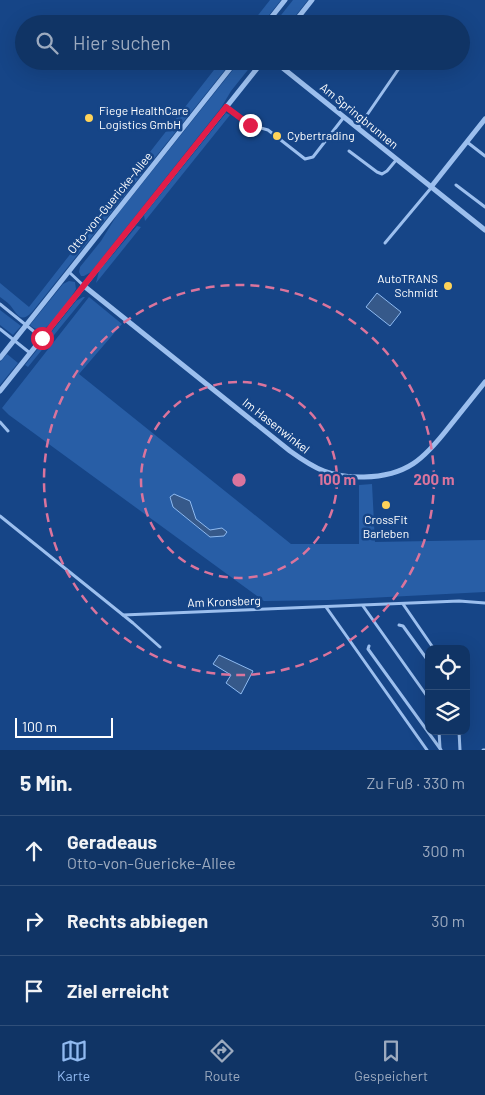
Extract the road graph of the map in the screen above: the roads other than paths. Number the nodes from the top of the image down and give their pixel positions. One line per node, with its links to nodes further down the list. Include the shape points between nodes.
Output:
1 (285, 0): 3 (street)
2 (312, 0): 4 (street)
3 (273, 15)
4 (300, 15)
5 (229, 70): 22 (street, Otto-von-Guericke-Allee)
6 (256, 70): 9 (street)
7 (285, 70): 10 (street, Am Springbrunnen)
8 (398, 70): 12 (lane)
9 (226, 107): 10 (lane, via 247,124 268,130 308,160); 23 (street)
10 (344, 117): 12 (street, Am Springbrunnen)
11 (485, 119): 13 (street)
12 (358, 128): 16 (street, Am Springbrunnen)
13 (467, 142): 15 (lane); 18 (street)
14 (349, 151): 16 (lane, via 382,174)
15 (485, 156)
16 (396, 159): 18 (street, Am Springbrunnen)
17 (456, 185): 19 (lane)
18 (431, 187): 20 (street, Am Springbrunnen); 21 (lane)
19 (485, 207)
20 (485, 230)
21 (385, 243)
22 (68, 272): 23 (lane); 25 (street, Otto-von-Guericke-Allee)
23 (84, 286): 27 (street); 31 (street, Im Hasenwinkel, via 290,450 317,469 331,474 376,476 396,473 411,466 435,445)
24 (0, 304): 25 (lane)
25 (26, 325): 27 (lane); 28 (street, Otto-von-Guericke-Allee)
26 (0, 329): 28 (lane)
27 (42, 338): 29 (street)
28 (14, 340): 29 (lane); 30 (street, Otto-von-Guericke-Allee)
29 (30, 353): 32 (street)
30 (0, 358)
31 (485, 382)
32 (0, 391)
33 (0, 422): 34 (lane)
34 (8, 431)
35 (0, 516): 40 (lane)
36 (485, 603): 37 (lane, Am Kronsberg)
37 (402, 604): 38 (lane, Am Kronsberg); 45 (lane)
38 (362, 606): 39 (lane, Am Kronsberg); 41 (lane)
39 (325, 607): 40 (lane, Am Kronsberg); 52 (lane)
40 (123, 615): 47 (lane)
41 (373, 621): 42 (lane); 44 (lane); 49 (lane)
42 (378, 622)
43 (399, 625): 48 (lane)
44 (373, 626)
45 (431, 645)
46 (369, 646): 53 (lane, via 368,650)
47 (160, 647)
48 (425, 656)
49 (425, 692)
50 (439, 735): 53 (lane)
51 (458, 735): 54 (lane)
52 (427, 750)
53 (441, 750)
54 (460, 750)

